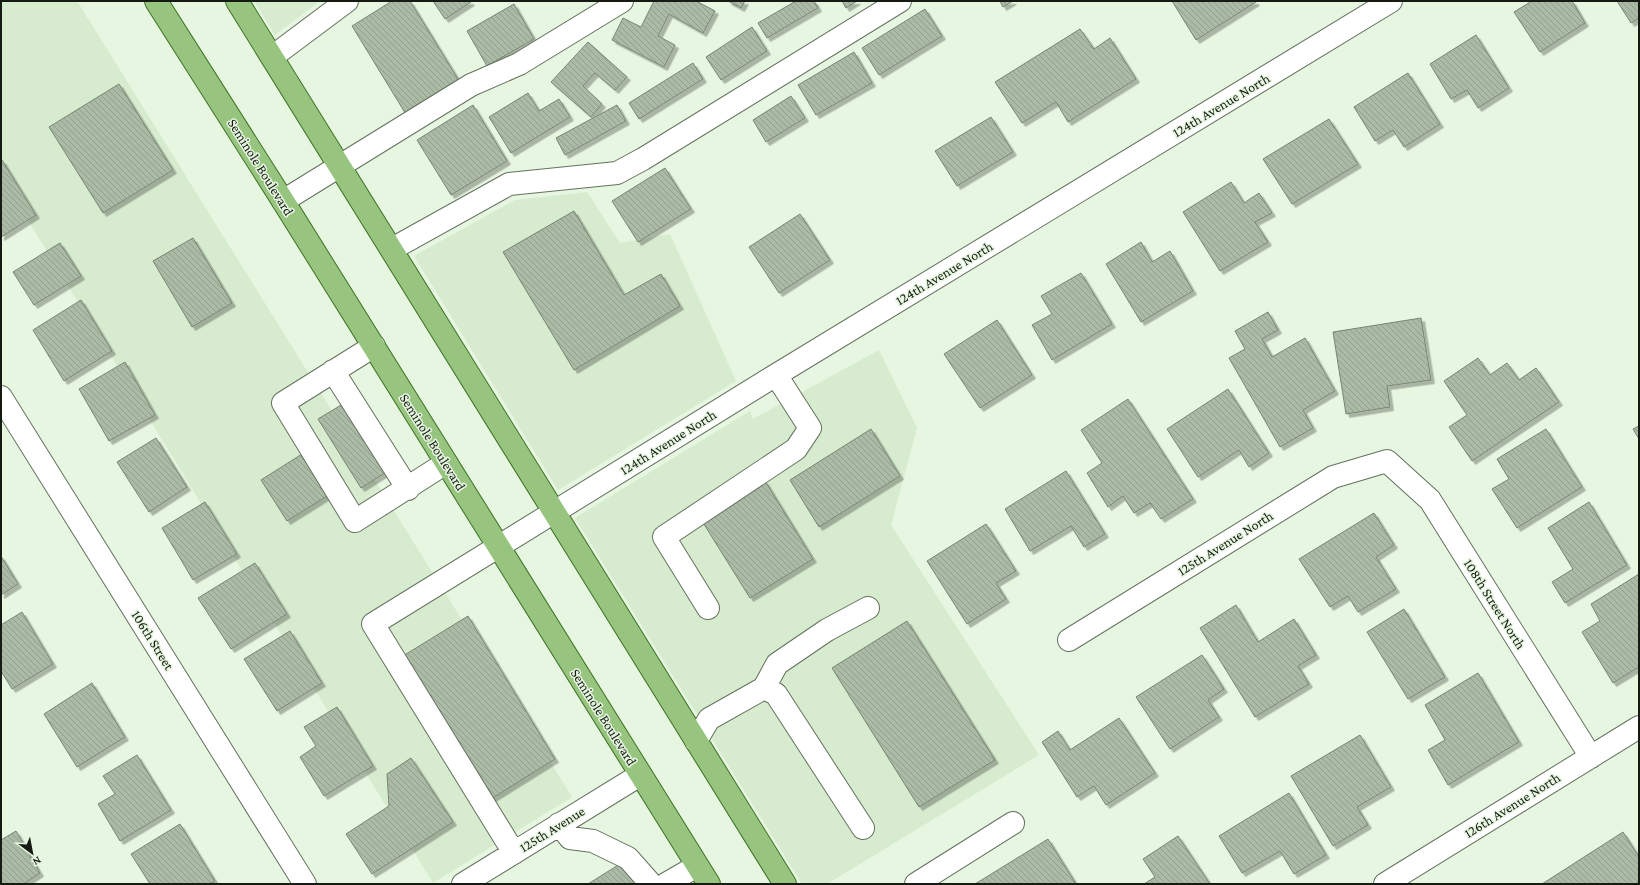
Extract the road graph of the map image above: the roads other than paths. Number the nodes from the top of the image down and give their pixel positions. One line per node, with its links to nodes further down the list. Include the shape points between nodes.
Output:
1 (156, 1): 9 (main road, Seminole Boulevard)
2 (237, 1): 7 (main road)
3 (347, 1): 7 (street)
4 (622, 1): 8 (street, via 519,64 471,85)
5 (900, 1): 10 (street, via 617,173 510,184)
6 (1391, 1): 13 (street, 124th Avenue North)
7 (272, 58): 8 (main road)
8 (341, 167): 9 (street); 10 (main road)
9 (283, 201): 11 (main road, Seminole Boulevard)
10 (392, 250): 18 (main road)
11 (374, 346): 12 (street); 16 (main road, Seminole Boulevard)
12 (333, 371): 17 (street); 17 (street, via 283,403 355,521)
13 (776, 375): 18 (street, 124th Avenue North); 20 (street, via 810,428 796,449 664,537)
14 (1, 397): 33 (street, 106th Street)
15 (1387, 461): 22 (street, 125th Avenue North, via 1333,477); 26 (street, 108th Street North, via 1430,500)
16 (446, 463): 17 (street); 19 (main road, Seminole Boulevard)
17 (408, 489)
18 (554, 512): 19 (street, 124th Avenue North); 25 (main road)
19 (498, 546): 27 (main road, Seminole Boulevard); 31 (street, 124th Avenue North, via 373,624)
20 (708, 608)
21 (868, 608): 23 (street, via 827,630 777,664)
22 (1069, 640)
23 (764, 688): 25 (street, via 709,719); 30 (street, via 776,694)
24 (1639, 727): 26 (street, 126th Avenue North)
25 (696, 741): 38 (main road)
26 (1591, 756): 40 (street, 126th Avenue North)
27 (640, 775): 29 (street, 125th Avenue); 32 (main road, Seminole Boulevard)
28 (1013, 823): 39 (street)
29 (559, 824): 31 (street, 125th Avenue); 35 (street, via 570,838 593,841 628,858)
30 (863, 828)
31 (514, 853): 34 (street, 125th Avenue)
32 (697, 866): 36 (street); 37 (main road, Seminole Boulevard)
33 (305, 884)
34 (464, 884)
35 (651, 884)
36 (666, 884)
37 (709, 884)
38 (785, 884)
39 (916, 884)
40 (1385, 884)

